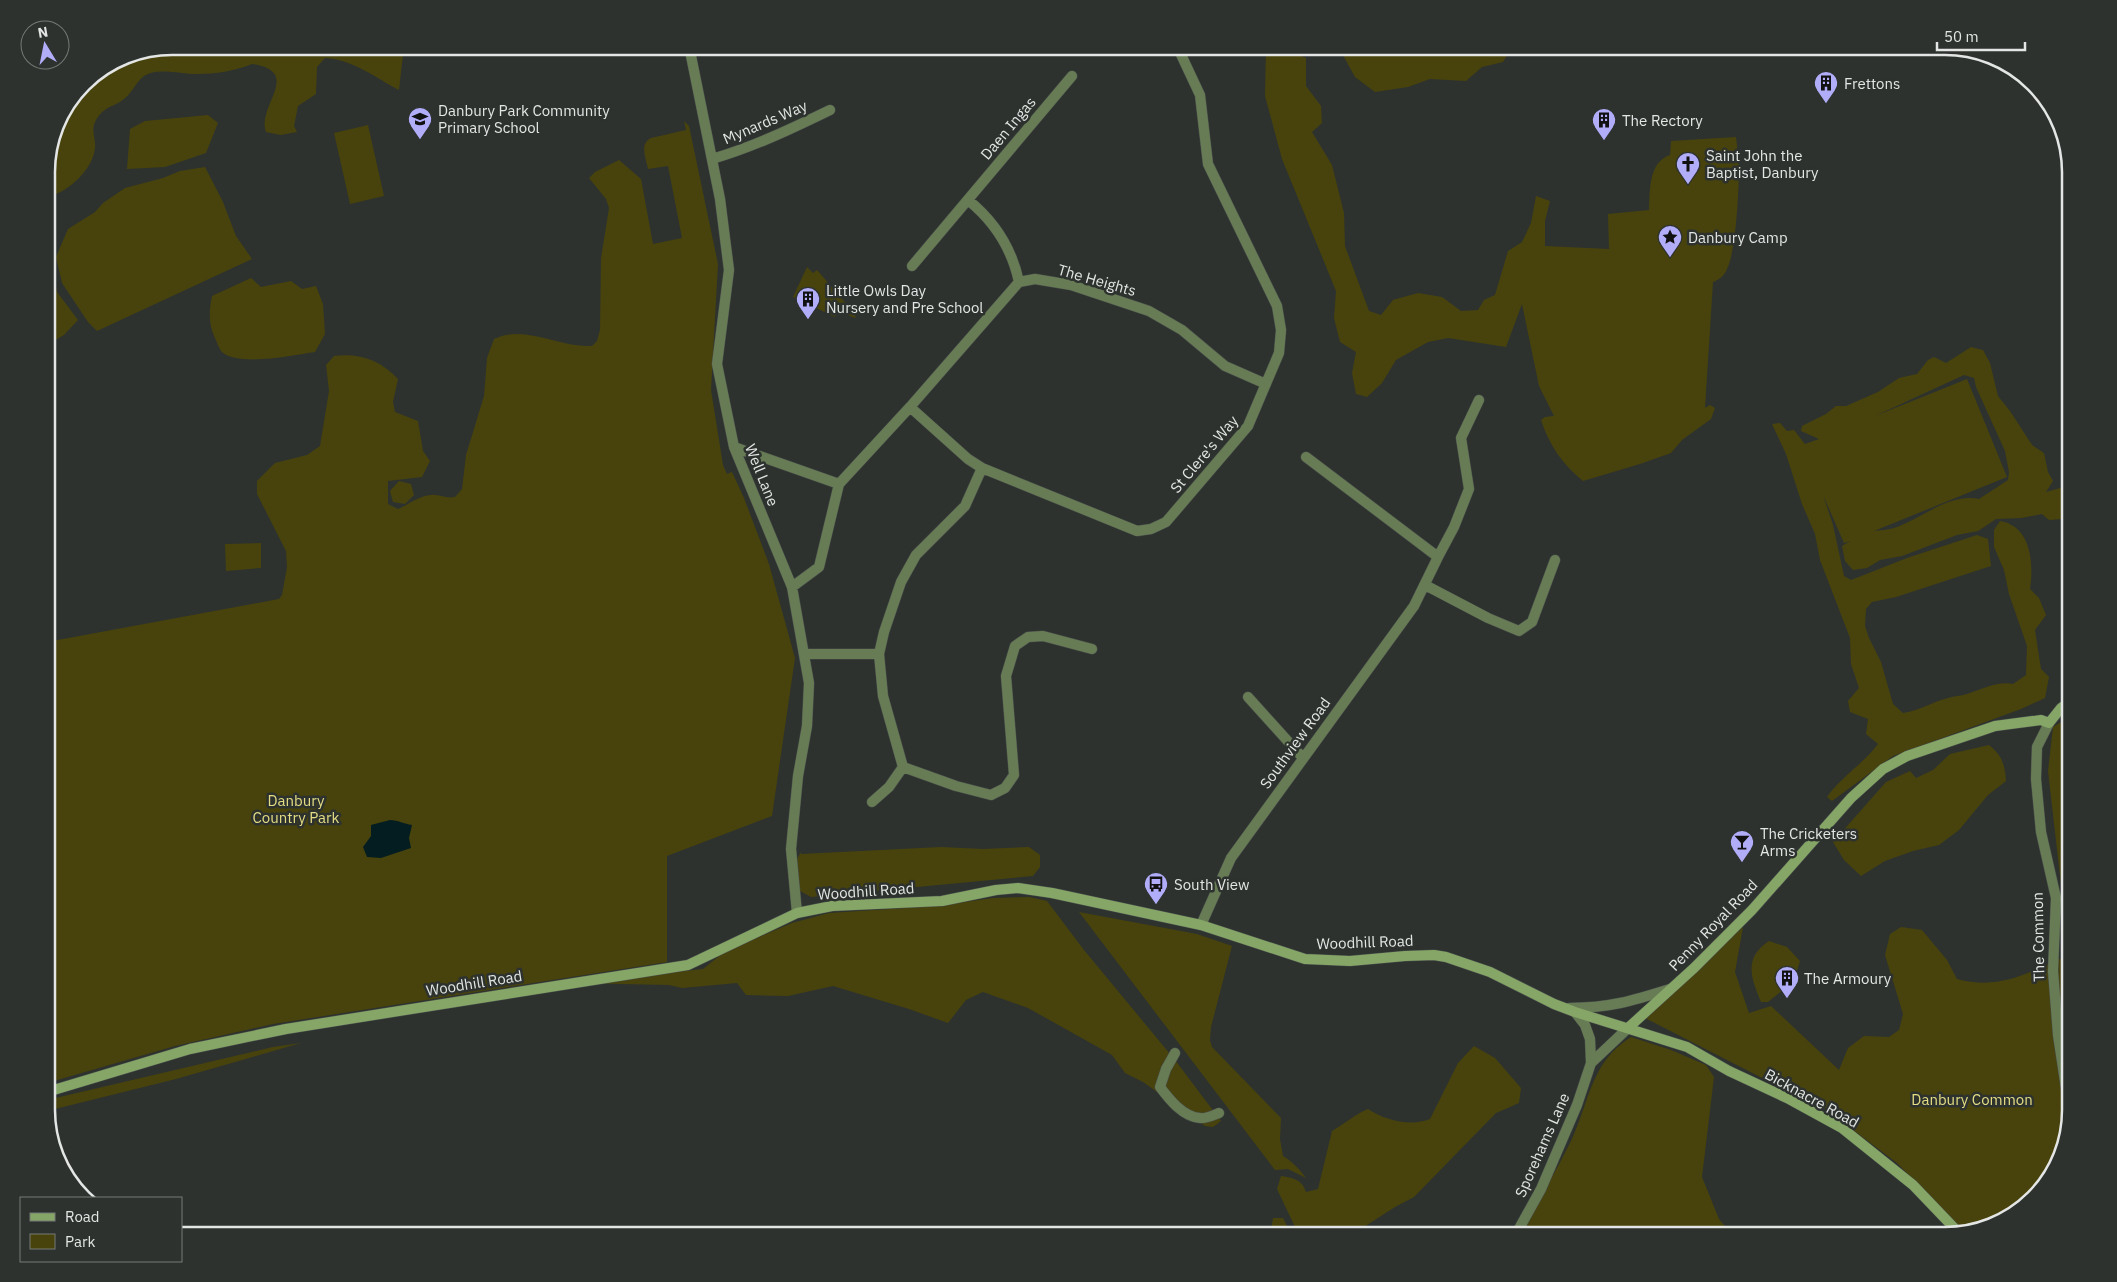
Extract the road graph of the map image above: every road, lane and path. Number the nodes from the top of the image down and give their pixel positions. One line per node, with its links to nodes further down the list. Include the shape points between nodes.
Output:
1 (691, 55): 5 (street, Well Lane)
2 (1181, 55): 9 (street, St Clere's Way, via 1200,96 1208,164 1277,306 1279,353)
3 (1072, 76): 6 (street, Daen Ingas)
4 (830, 110): 5 (street, Mynards Way, via 781,134)
5 (712, 159): 12 (street, Well Lane, via 728,270 717,364)
6 (968, 200): 7 (street, Daen Ingas); 8 (street, via 995,226 1016,268)
7 (912, 266)
8 (1019, 282): 9 (street, The Heights, via 1035,279 1071,285 1149,311 1182,330 1225,366); 11 (street)
9 (1266, 384): 14 (street, St Clere's Way, via 1248,426 1166,522 1151,529 1137,531)
10 (1479, 400): 16 (street, Southview Road, via 1461,438 1469,489)
11 (910, 407): 14 (street, St Clere's Way); 15 (street)
12 (734, 447): 15 (street); 19 (street, Well Lane)
13 (1306, 457): 16 (street)
14 (982, 468): 22 (street, via 965,506 916,555 901,582)
15 (839, 484): 19 (street, via 819,567)
16 (1438, 557): 18 (street, Southview Road)
17 (1555, 560): 18 (street, via 1532,622 1519,631)
18 (1425, 585): 26 (street, Southview Road, via 1414,606)
19 (792, 587): 21 (street, Well Lane)
20 (1092, 649): 27 (street, via 1043,636 1028,637 1015,646 1006,676 1014,775 1005,788 991,795)
21 (804, 654): 22 (street); 29 (street, Well Lane, via 809,683 807,726 791,849)
22 (879, 654): 27 (street, via 883,696)
23 (1248, 697): 26 (street)
24 (2062, 707): 25 (street)
25 (2049, 722): 31 (street, Penny Royal Road, via 2041,720 1995,726 1907,756 1883,769 1851,798 1752,910); 36 (street, The Common, via 2037,747 2036,779 2041,832 2056,898 2053,971)
26 (1303, 758): 30 (street, Southview Road, via 1231,858)
27 (903, 767): 28 (street, via 889,787)
28 (872, 802)
29 (797, 913): 30 (street, Woodhill Road, via 832,906 942,901 1018,888); 37 (street, Woodhill Road, via 688,965 286,1029 190,1049)
30 (1201, 925): 32 (street, Woodhill Road, via 1305,960 1446,957 1490,972)
31 (1670, 989): 32 (street, Penny Royal Road, via 1624,1004); 33 (street, Penny Royal Road)
32 (1570, 1010): 33 (street, Woodhill Road); 35 (street, Sporehams Lane, via 1584,1024 1590,1039)
33 (1628, 1028): 35 (street, Sporehams Lane); 39 (street, Bicknacre Road, via 1687,1047 1842,1128 1913,1185)
34 (1175, 1053): 38 (street, via 1160,1086 1188,1114 1201,1119)
35 (1591, 1063): 40 (street, Sporehams Lane, via 1541,1189)
36 (2062, 1064)
37 (55, 1089)
38 (1219, 1114)
39 (1953, 1226)
40 (1520, 1227)

